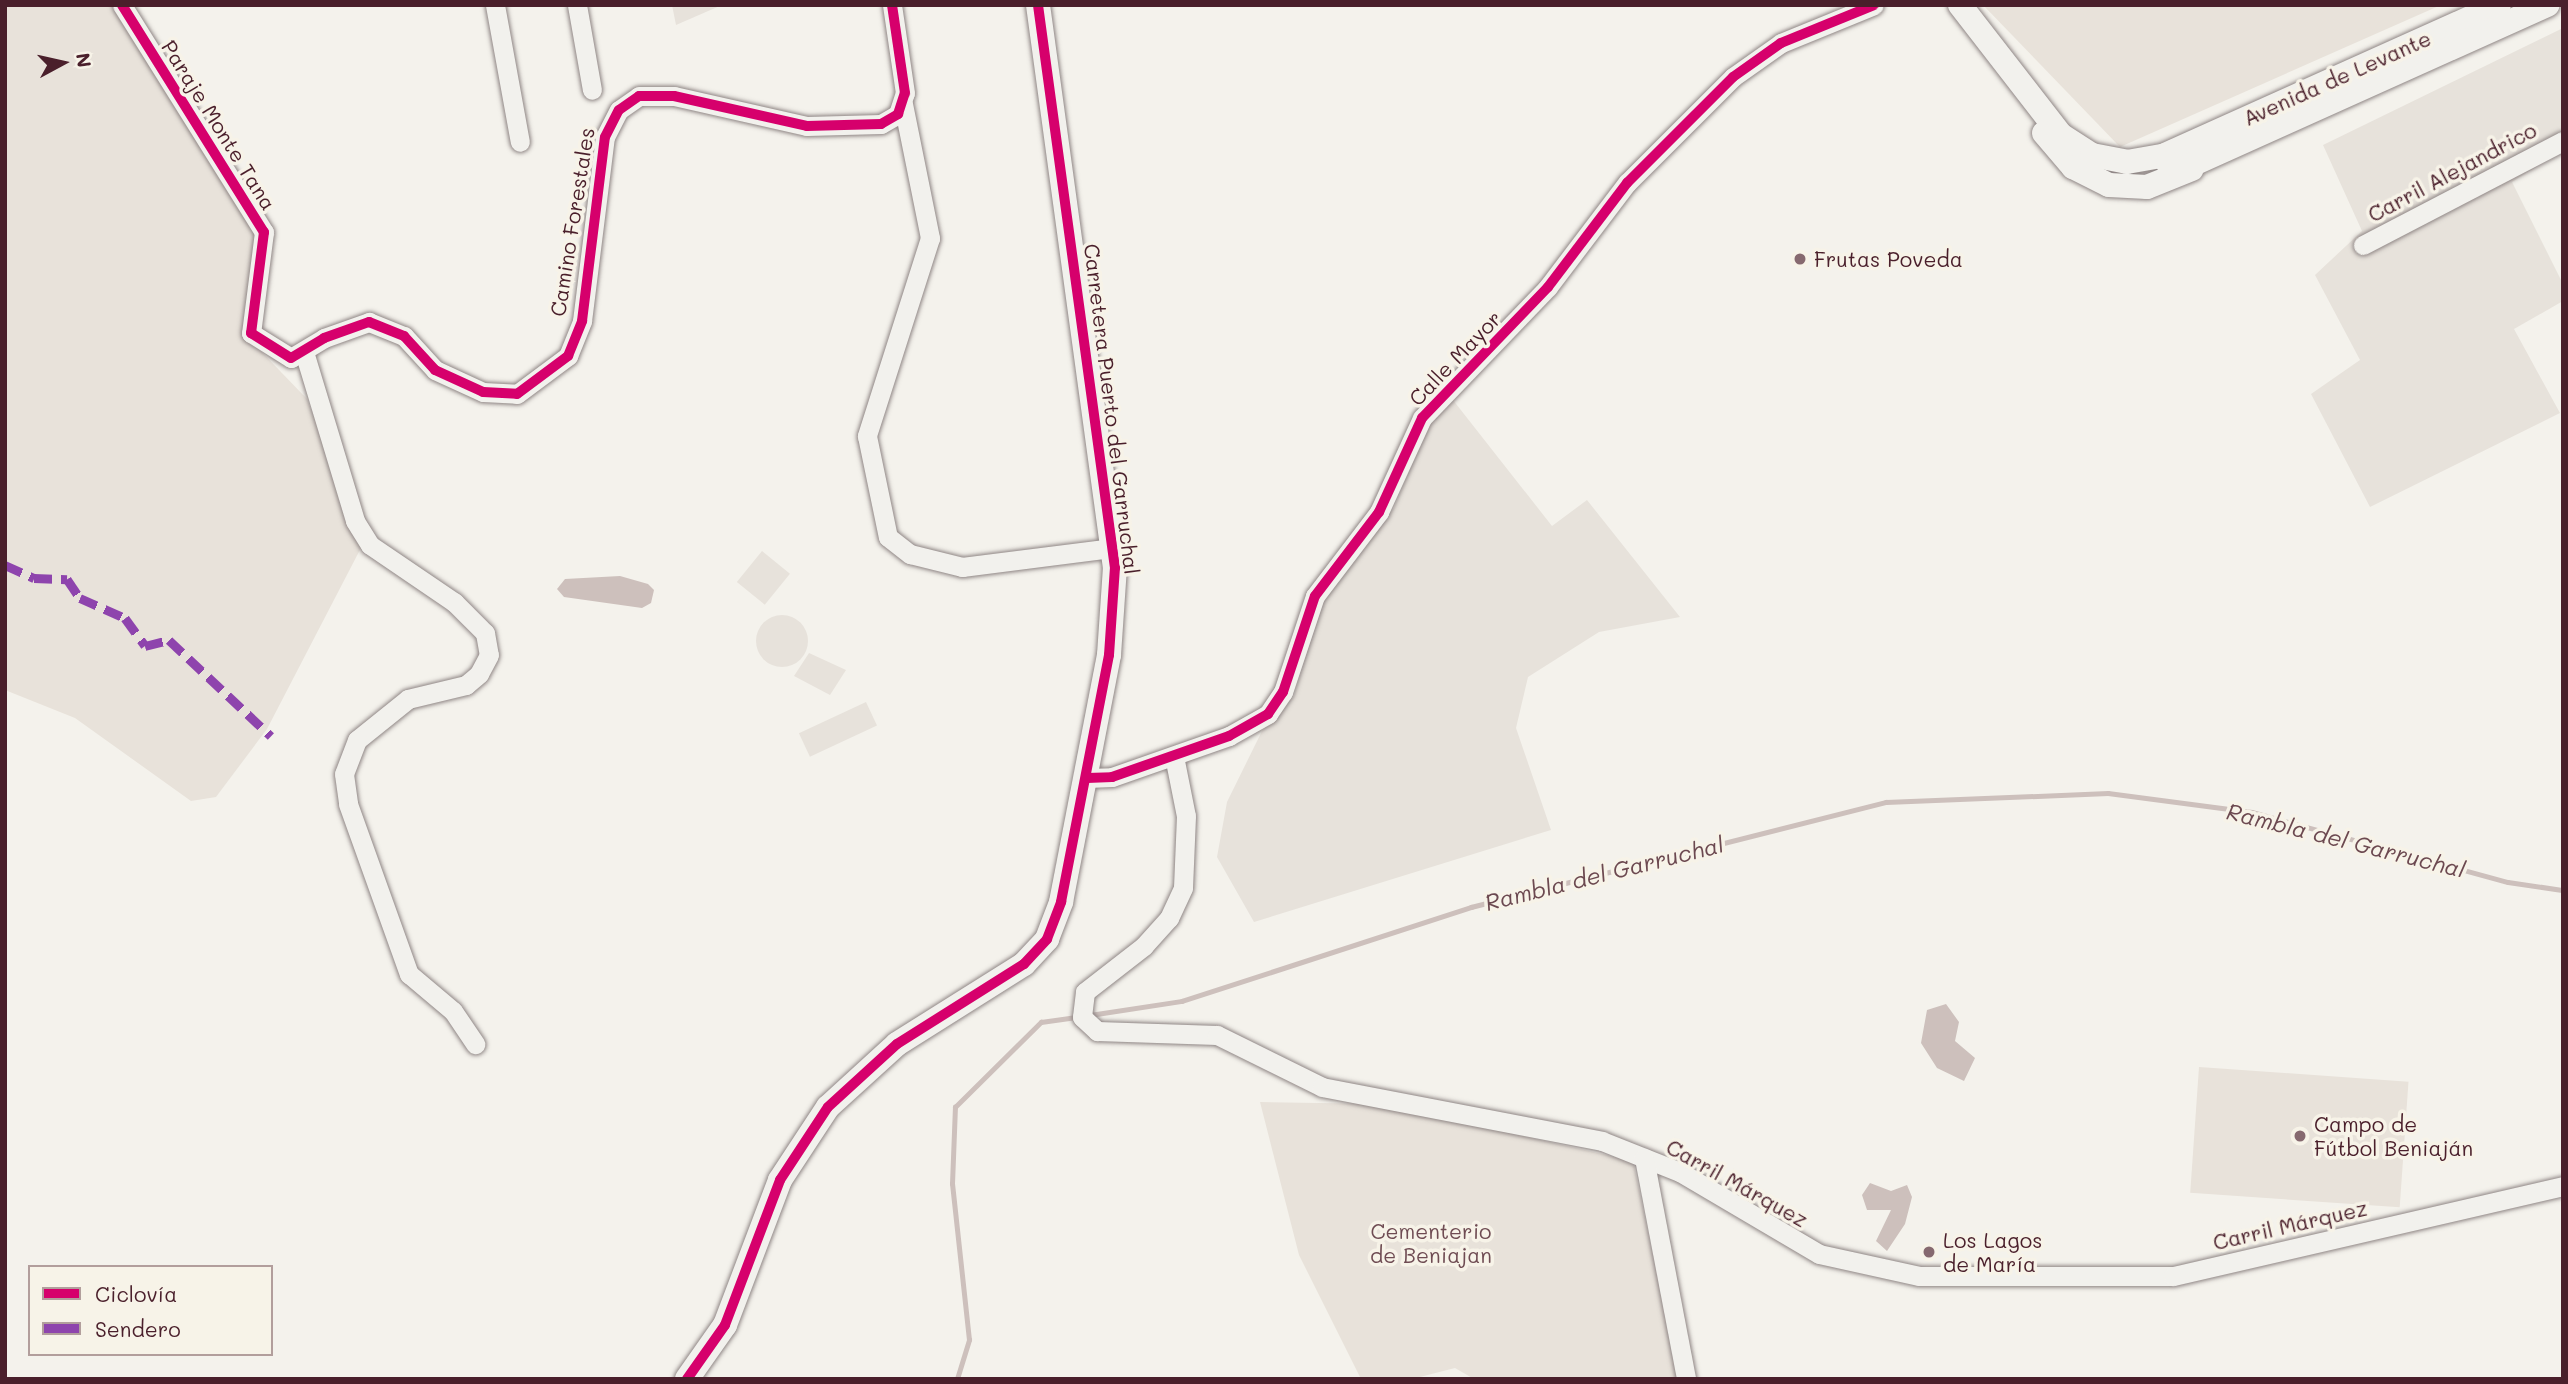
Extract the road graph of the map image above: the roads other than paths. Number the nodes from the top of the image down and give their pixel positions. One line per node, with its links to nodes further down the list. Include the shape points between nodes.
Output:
1 (122, 5): 18 (street, Paraje Monte Tana, via 264,232 251,333 291,358)
2 (495, 5): 14 (street)
3 (577, 5): 11 (street)
4 (892, 5): 12 (street)
5 (1038, 5): 19 (main road, Carretera Puerto del Garruchal)
6 (1874, 5): 20 (street, Calle Mayor, via 1756,59 1627,183 1548,287 1422,418 1379,512 1315,596 1276,704 1240,732)
7 (1945, 5): 15 (main road, Avenida de Levante, via 2063,158 2089,178 2147,187)
8 (1960, 5): 16 (main road, Avenida de Levante, via 2050,123 2078,148 2127,162)
9 (2499, 5): 16 (main road, Avenida de Levante)
10 (2548, 5): 15 (main road, Avenida de Levante)
11 (592, 90)
12 (903, 104): 18 (street, Camino Forestales, via 881,124 836,128 674,96 628,102 605,137 582,321 568,356 517,394 483,393 435,370 404,336 369,322 324,338); 19 (street, via 930,238 867,436 888,537 910,554 962,568)
13 (2563, 141): 17 (street, Carril Alejandrico)
14 (520, 142)
15 (2236, 145): 16 (main road, Avenida de Levante, via 2177,170 2167,160)
16 (2175, 151)
17 (2363, 245)
18 (305, 355): 22 (street, via 355,521 370,545 454,602 485,633 489,655 479,674 466,685 408,699 357,740 344,774 348,804 409,974 453,1011)
19 (1113, 548): 21 (main road, Carretera Puerto del Garruchal, via 1112,636)
20 (1174, 756): 21 (street, Calle Mayor, via 1112,777); 23 (street, Carril Márquez, via 1186,816 1183,888 1169,918 1086,992 1080,1004 1088,1026 1217,1035 1322,1087 1602,1141)
21 (1087, 778): 25 (main road, Carretera Puerto del Garruchal, via 1061,902 1047,939 1024,964 873,1061 828,1107 780,1180 725,1325)
22 (475, 1044)
23 (1644, 1158): 24 (street, Carril Márquez, via 1819,1254 1919,1276 2173,1276); 26 (street)
24 (2563, 1186)
25 (687, 1379)
26 (1686, 1379)

